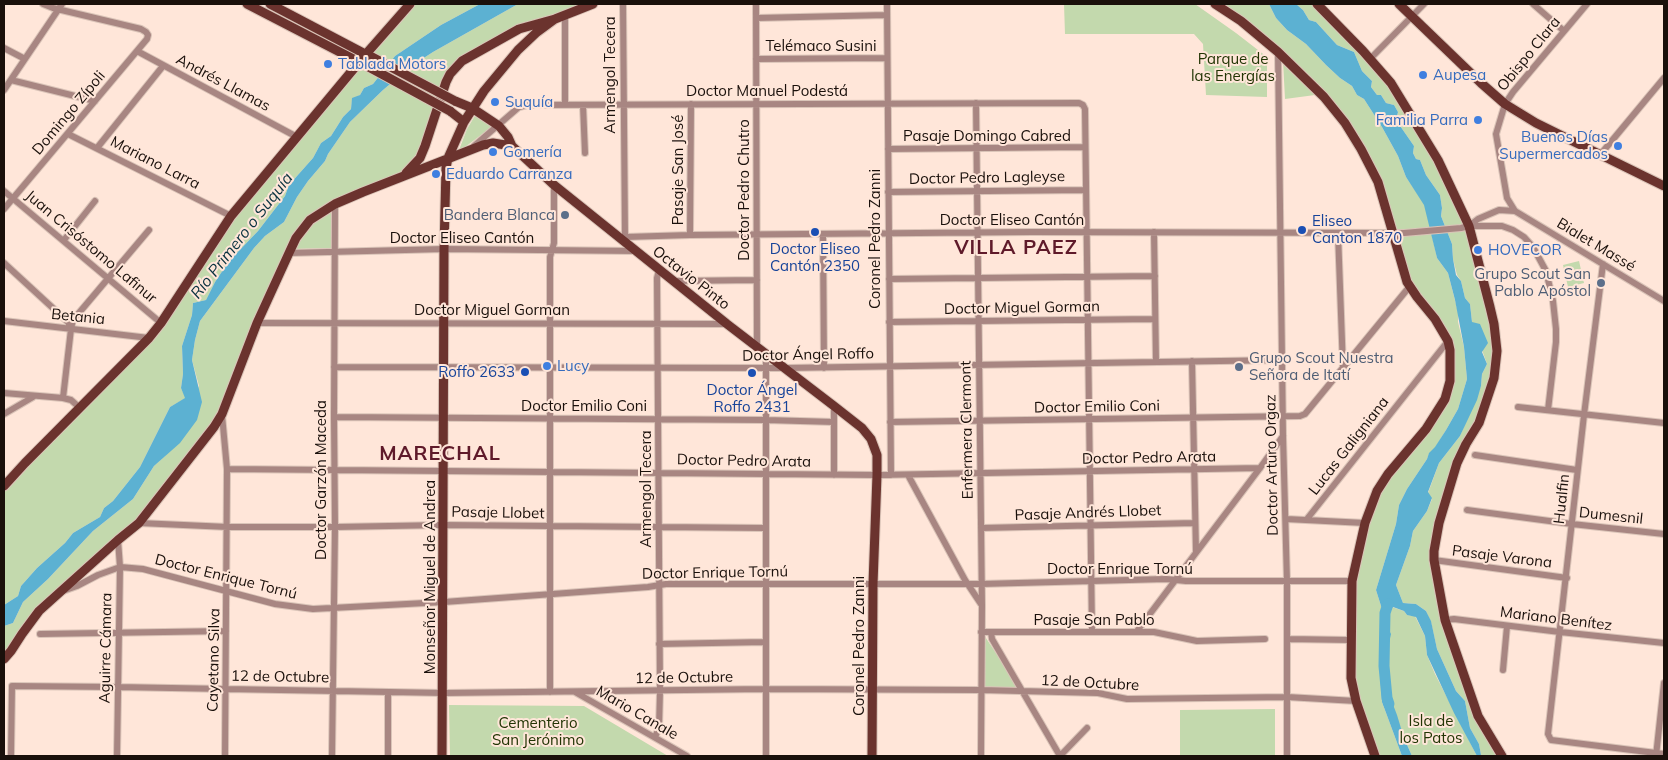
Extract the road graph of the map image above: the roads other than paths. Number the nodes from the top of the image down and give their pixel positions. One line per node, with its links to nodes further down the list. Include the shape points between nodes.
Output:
1 (43, 4): 15 (street)
2 (248, 4): 30 (main road)
3 (270, 4): 25 (main road, Octavio Pinto)
4 (410, 4): 25 (main road)
5 (593, 4): 16 (main road)
6 (623, 4): 38 (street, Armengol Tecera)
7 (756, 4): 19 (street, Doctor Pedro Chutro)
8 (887, 4): 17 (street, Coronel Pedro Zanni)
9 (1214, 4): 24 (main road)
10 (1317, 4): 29 (main road)
11 (1399, 4): 18 (main road)
12 (1424, 4): 18 (street)
13 (1533, 4): 21 (street)
14 (1587, 4): 21 (street, Obispo Clara)
15 (60, 7): 23 (street, Domingo Zípoli, via 141,29 148,35); 27 (street)
16 (565, 14): 20 (main road); 42 (street)
17 (887, 15): 19 (street); 26 (street, Coronel Pedro Zanni)
18 (1412, 17): 29 (street); 41 (main road)
19 (756, 18): 28 (street, Doctor Pedro Chutro)
20 (555, 19): 44 (main road, Monseñor Miguel de Andrea, via 518,50); 58 (main road, via 519,29 455,68 446,82 420,158)
21 (1564, 31): 41 (street, Obispo Clara)
22 (4, 48): 27 (street)
23 (137, 52): 31 (street, Andrés Llamas); 35 (street, Domingo Zípoli)
24 (1278, 52): 75 (street, Doctor Arturo Orgaz); 78 (main road, via 1324,97 1349,129 1378,182)
25 (369, 55): 30 (main road); 44 (main road, Octavio Pinto, bridge)
26 (887, 58): 28 (street, Telémaco Susini); 36 (street, Coronel Pedro Zanni)
27 (25, 59): 33 (street)
28 (756, 59): 40 (street, Doctor Pedro Chutro)
29 (1370, 59): 71 (main road, via 1391,83 1432,150 1464,213)
30 (362, 64): 45 (main road, bridge, via 450,111); 48 (main road)
31 (164, 66): 48 (street, Andrés Llamas); 50 (street)
32 (1664, 78): 56 (street)
33 (11, 80): 34 (street); 35 (street)
34 (4, 90)
35 (95, 101): 47 (street, Domingo Zípoli)
36 (888, 103): 37 (street, Doctor Manuel Podestá); 40 (street, Doctor Manuel Podestá); 53 (street, Coronel Pedro Zanni)
37 (976, 103): 51 (street, Enfermera Clermont); 52 (street, Doctor Manuel Podestá, via 1079,103 1085,109)
38 (622, 104): 39 (street, Doctor Manuel Podestá); 43 (street, Doctor Manuel Podestá); 83 (street, Armengol Tecera)
39 (691, 104): 40 (street, Doctor Manuel Podestá); 81 (street, Pasaje San José)
40 (756, 104): 82 (street, Doctor Pedro Chutro)
41 (1505, 104): 56 (main road); 69 (street, Obispo Clara, via 1497,128 1496,144 1507,198)
42 (565, 105): 43 (street, Doctor Manuel Podestá); 46 (street, Doctor Manuel Podestá, via 520,107)
43 (583, 105): 55 (street)
44 (472, 108): 45 (main road, Monseñor Miguel de Andrea); 46 (main road, Octavio Pinto)
45 (464, 122): 57 (main road, Monseñor Miguel de Andrea)
46 (498, 126): 49 (main road, Octavio Pinto); 54 (street, Doctor Manuel Podestá)
47 (68, 134): 50 (street, Mariano Larra); 65 (street, Domingo Zípoli)
48 (297, 137): 70 (main road)
49 (512, 146): 54 (main road, via 493,143); 59 (main road, Octavio Pinto)
50 (97, 148): 70 (street, Mariano Larra)
51 (976, 148): 52 (street, Pasaje Domingo Cabred); 53 (street, Pasaje Domingo Cabred); 63 (street, Enfermera Clermont)
52 (1086, 148): 61 (street)
53 (888, 149): 64 (street, Coronel Pedro Zanni)
54 (467, 152): 57 (main road)
55 (584, 153)
56 (1600, 155): 60 (main road)
57 (448, 158): 58 (main road); 85 (main road, Monseñor Miguel de Andrea)
58 (402, 177): 67 (main road)
59 (554, 185): 83 (main road, Octavio Pinto); 86 (street)
60 (1664, 186)
61 (1086, 190): 63 (street, Doctor Pedro Lagleyse); 73 (street)
62 (4, 191): 65 (street, Juan Crisóstomo Lafinur)
63 (977, 191): 64 (street, Doctor Pedro Lagleyse); 76 (street, Enfermera Clermont)
64 (888, 192): 80 (street, Coronel Pedro Zanni)
65 (13, 198): 68 (street, Domingo Zípoli); 84 (street, Juan Crisóstomo Lafinur)
66 (95, 201): 84 (street)
67 (335, 204): 87 (street, Doctor Garzón Maceda); 89 (main road, via 310,220)
68 (4, 209)
69 (1515, 211): 71 (street, via 1499,210); 91 (street, Bialet Massé)
70 (231, 216): 107 (main road)
71 (1465, 227): 78 (street, Doctor Eliseo Cantón); 139 (street, Doctor Eliseo Cantón, via 1502,226 1513,230 1533,247 1546,271 1556,329); 191 (main road, via 1494,324 1496,365 1479,423 1457,463 1439,523)
72 (149, 230): 95 (street)
73 (1087, 232): 74 (street, Doctor Eliseo Cantón); 76 (street, Doctor Eliseo Cantón); 94 (street)
74 (1154, 232): 75 (street, Doctor Eliseo Cantón); 93 (street)
75 (1280, 232): 77 (street, Doctor Eliseo Cantón); 119 (street, Doctor Arturo Orgaz)
76 (977, 233): 80 (street, Doctor Eliseo Cantón); 96 (street, Enfermera Clermont)
77 (1338, 233): 78 (street, Doctor Eliseo Cantón); 132 (street)
78 (1394, 233): 100 (main road)
79 (823, 234): 80 (street, Doctor Eliseo Cantón); 82 (street, Doctor Eliseo Cantón); 131 (street)
80 (888, 234): 97 (street, Coronel Pedro Zanni)
81 (690, 235): 82 (street, Doctor Eliseo Cantón); 83 (street, Doctor Eliseo Cantón)
82 (756, 235): 98 (street, Doctor Pedro Chutro)
83 (623, 239): 88 (main road, Octavio Pinto)
84 (64, 240): 95 (street, Juan Crisóstomo Lafinur)
85 (444, 249): 86 (street, Doctor Eliseo Cantón); 87 (street, Doctor Eliseo Cantón); 110 (main road, Monseñor Miguel de Andrea)
86 (552, 250): 88 (street, Doctor Eliseo Cantón); 111 (street)
87 (335, 251): 89 (street, Doctor Eliseo Cantón); 109 (street, Doctor Garzón Maceda)
88 (636, 251): 92 (main road, Octavio Pinto)
89 (289, 253): 108 (main road)
90 (4, 263): 114 (street, via 68,322)
91 (1603, 264): 101 (street, Bialet Massé); 142 (street, Hualfin)
92 (659, 270): 99 (main road, Octavio Pinto); 112 (street, Armengol Tecera)
93 (1155, 276): 94 (street); 103 (street)
94 (1087, 277): 96 (street); 102 (street)
95 (109, 278): 107 (street, Juan Crisóstomo Lafinur); 114 (street, via 73,320)
96 (978, 278): 97 (street); 105 (street, Enfermera Clermont)
97 (889, 279): 106 (street, Coronel Pedro Zanni)
98 (757, 280): 99 (street); 117 (street, Doctor Pedro Chutro)
99 (673, 281): 113 (main road, Octavio Pinto)
100 (1410, 286): 116 (main road); 132 (street)
101 (1664, 300)
102 (1088, 319): 103 (street, Doctor Miguel Gorman); 105 (street, Doctor Miguel Gorman); 122 (street)
103 (1156, 319): 121 (street)
104 (4, 321): 114 (street, Betania)
105 (978, 321): 106 (street, Doctor Miguel Gorman); 123 (street, Enfermera Clermont)
106 (889, 322): 124 (street, Coronel Pedro Zanni)
107 (161, 323): 115 (main road)
108 (257, 323): 109 (street, Doctor Miguel Gorman); 141 (main road)
109 (334, 323): 110 (street, Doctor Miguel Gorman); 125 (street, Doctor Garzón Maceda)
110 (444, 323): 111 (street, Doctor Miguel Gorman); 126 (main road, Monseñor Miguel de Andrea)
111 (550, 323): 112 (street, Doctor Miguel Gorman); 127 (street)
112 (658, 324): 113 (street, Doctor Miguel Gorman); 128 (street, Armengol Tecera)
113 (727, 324): 117 (main road, Octavio Pinto)
114 (71, 329): 115 (street, Betania); 135 (street)
115 (149, 338): 138 (main road)
116 (1448, 341): 175 (street, Lucas Galigniana); 178 (main road, via 1450,381 1445,399 1426,429 1381,484)
117 (757, 346): 118 (main road, Octavio Pinto)
118 (766, 354): 129 (street); 130 (main road, Octavio Pinto)
119 (1282, 360): 120 (street, Doctor Ángel Roffo); 143 (street, Doctor Arturo Orgaz)
120 (1192, 361): 121 (street, Doctor Ángel Roffo); 147 (street)
121 (1156, 362): 122 (street, Doctor Ángel Roffo)
122 (1089, 363): 123 (street, Doctor Ángel Roffo); 149 (street)
123 (979, 365): 124 (street, Doctor Ángel Roffo); 151 (street, Enfermera Clermont)
124 (890, 366): 131 (street, Doctor Ángel Roffo); 153 (street, Coronel Pedro Zanni)
125 (334, 367): 126 (street, Doctor Ángel Roffo); 144 (street, Doctor Garzón Maceda)
126 (444, 367): 127 (street, Doctor Ángel Roffo); 145 (main road, Monseñor Miguel de Andrea)
127 (550, 367): 128 (street, Doctor Ángel Roffo); 146 (street)
128 (658, 368): 129 (street, Doctor Ángel Roffo); 148 (street, Armengol Tecera)
129 (766, 368): 130 (street, Doctor Ángel Roffo); 150 (street)
130 (786, 368): 131 (street, Doctor Ángel Roffo); 136 (main road, Octavio Pinto)
131 (824, 368)
132 (1343, 368): 143 (street, Doctor Emilio Coni, via 1305,414)
133 (4, 394): 134 (street)
134 (34, 396): 135 (street); 140 (street)
135 (63, 398): 138 (street)
136 (834, 406): 152 (street); 171 (main road, Octavio Pinto, via 862,428 871,440 877,456)
137 (1518, 407): 139 (street)
138 (80, 408): 172 (main road)
139 (1548, 410): 142 (street)
140 (4, 414)
141 (222, 414): 158 (street, Cayetano Silva); 176 (main road)
142 (1584, 415): 154 (street); 160 (street, Hualfin)
143 (1283, 416): 147 (street, Doctor Emilio Coni); 155 (street, Doctor Arturo Orgaz)
144 (334, 417): 145 (street, Doctor Emilio Coni); 161 (street, Doctor Garzón Maceda)
145 (443, 418): 146 (street, Doctor Emilio Coni); 162 (main road, Monseñor Miguel de Andrea)
146 (550, 418): 148 (street, Doctor Emilio Coni); 163 (street)
147 (1193, 418): 149 (street, Doctor Emilio Coni); 159 (street)
148 (658, 419): 150 (street, Doctor Emilio Coni); 165 (street, Armengol Tecera)
149 (1089, 419): 151 (street, Doctor Emilio Coni); 164 (street)
150 (766, 420): 152 (street, Doctor Emilio Coni); 166 (street)
151 (980, 421): 153 (street, Doctor Emilio Coni); 167 (street, Enfermera Clermont)
152 (834, 422): 168 (street)
153 (890, 422): 169 (street, Coronel Pedro Zanni)
154 (1664, 423)
155 (1283, 436): 157 (street); 174 (street, Doctor Arturo Orgaz)
156 (1475, 455): 160 (street)
157 (1260, 468): 159 (street, Doctor Pedro Arata); 190 (street)
158 (227, 469): 161 (street, Doctor Pedro Arata); 181 (street, Cayetano Silva)
159 (1194, 470): 164 (street, Doctor Pedro Arata); 177 (street)
160 (1578, 470): 179 (street, Hualfin)
161 (334, 471): 162 (street, Doctor Pedro Arata); 184 (street, Doctor Garzón Maceda)
162 (443, 471): 163 (street, Doctor Pedro Arata); 180 (main road, Monseñor Miguel de Andrea)
163 (550, 472): 165 (street, Doctor Pedro Arata); 182 (street)
164 (1090, 472): 167 (street, Doctor Pedro Arata); 183 (street)
165 (658, 473): 166 (street, Doctor Pedro Arata); 185 (street, Armengol Tecera)
166 (766, 474): 168 (street, Doctor Pedro Arata); 186 (street)
167 (980, 474): 170 (street, Doctor Pedro Arata); 187 (street, Enfermera Clermont)
168 (834, 475): 171 (street, Doctor Pedro Arata)
169 (890, 475): 170 (street, Doctor Pedro Arata); 171 (street, Doctor Pedro Arata)
170 (908, 475): 200 (street)
171 (877, 476): 199 (main road, Coronel Pedro Zanni)
172 (4, 486)
173 (1467, 510): 179 (street, Dumesnil)
174 (1286, 519): 175 (street); 197 (street, Doctor Arturo Orgaz)
175 (1307, 519): 178 (street)
176 (139, 523): 181 (street, Pasaje Llobet); 189 (main road)
177 (1195, 523): 183 (street, Pasaje Andrés Llobet); 190 (street)
178 (1365, 523): 196 (main road)
179 (1572, 524): 188 (street, Dumesnil); 193 (street, Hualfin)
180 (443, 525): 182 (street, Pasaje Llobet); 184 (street, Pasaje Llobet); 206 (main road, Monseñor Miguel de Andrea)
181 (228, 526): 184 (street, Pasaje Llobet); 203 (street, Cayetano Silva)
182 (550, 526): 185 (street, Pasaje Llobet); 205 (street)
183 (1091, 526): 187 (street, Pasaje Andrés Llobet); 195 (street)
184 (335, 527): 208 (street, Doctor Garzón Maceda)
185 (659, 527): 186 (street, Pasaje Llobet); 202 (street, Armengol Tecera)
186 (766, 528): 198 (street)
187 (981, 528): 201 (street, Enfermera Clermont)
188 (1664, 534)
189 (118, 540): 192 (street, Aguirre Cámara); 204 (main road)
190 (1196, 552): 194 (street)
191 (1434, 560): 193 (street, Pasaje Varona); 209 (main road)
192 (120, 567): 203 (street, Doctor Enrique Tornú); 204 (street, Doctor Enrique Tornú); 213 (street, Aguirre Cámara)
193 (1567, 578): 217 (street, Hualfin)
194 (1175, 580): 195 (street, Doctor Enrique Tornú); 197 (street, Doctor Enrique Tornú); 212 (street)
195 (1092, 581): 201 (street, Doctor Enrique Tornú); 216 (street)
196 (1352, 581): 197 (street, Doctor Enrique Tornú); 221 (main road)
197 (1287, 582): 220 (street, Doctor Arturo Orgaz)
198 (765, 584): 199 (street, Doctor Enrique Tornú); 202 (street, Doctor Enrique Tornú); 222 (street)
199 (873, 584): 200 (street, Doctor Enrique Tornú); 231 (main road, Coronel Pedro Zanni)
200 (968, 584): 201 (street, Doctor Enrique Tornú); 207 (street)
201 (981, 584): 207 (street, Enfermera Clermont)
202 (659, 585): 205 (street, Doctor Enrique Tornú); 224 (street, Armengol Tecera)
203 (227, 590): 208 (street, Doctor Enrique Tornú, via 275,604); 211 (street, Cayetano Silva)
204 (59, 592): 225 (main road, via 39,611)
205 (550, 594): 206 (street, Doctor Enrique Tornú); 236 (street)
206 (444, 602): 208 (street, Doctor Enrique Tornú); 239 (main road, Monseñor Miguel de Andrea)
207 (982, 605): 214 (street, Enfermera Clermont)
208 (334, 608): 233 (street, Doctor Garzón Maceda)
209 (1444, 620): 210 (street, Mariano Benítez); 259 (main road, via 1478,716)
210 (1507, 626): 217 (street, Mariano Benítez); 226 (street)
211 (226, 631): 213 (street); 229 (street, Cayetano Silva)
212 (1137, 631): 216 (street, Pasaje San Pablo); 219 (street, Pasaje San Pablo, via 1164,633 1191,641)
213 (118, 632): 218 (street); 228 (street, Aguirre Cámara)
214 (981, 632): 215 (street, Pasaje San Pablo); 232 (street, Enfermera Clermont)
215 (991, 632): 216 (street, Pasaje San Pablo); 238 (street)
216 (1092, 632)
217 (1560, 632): 223 (street, Mariano Benítez); 245 (street, Hualfin, via 1551,740)
218 (40, 634)
219 (1265, 639)
220 (1287, 639): 221 (street); 240 (street, Doctor Arturo Orgaz)
221 (1351, 640): 241 (main road, via 1351,678)
222 (765, 642): 224 (street); 230 (street)
223 (1664, 643)
224 (659, 644): 234 (street, Armengol Tecera)
225 (4, 660)
226 (1503, 670)
227 (1664, 683): 245 (street)
228 (117, 687): 229 (street, 12 de Octubre); 246 (street, 12 de Octubre, via 12,686); 247 (street, Aguirre Cámara)
229 (226, 689): 233 (street, 12 de Octubre); 248 (street, Cayetano Silva)
230 (765, 689): 231 (street, 12 de Octubre); 234 (street, 12 de Octubre); 253 (street)
231 (872, 689): 232 (street, 12 de Octubre); 254 (main road, Coronel Pedro Zanni)
232 (981, 690): 238 (street, 12 de Octubre); 255 (street, Enfermera Clermont)
233 (332, 691): 235 (street, 12 de Octubre); 249 (street, Doctor Garzón Maceda)
234 (660, 691): 237 (street, 12 de Octubre); 243 (street, Armengol Tecera, via 659,728)
235 (388, 692): 239 (street, 12 de Octubre); 250 (street)
236 (550, 692): 237 (street, 12 de Octubre); 239 (street, 12 de Octubre)
237 (574, 692): 243 (street, Mario Canale)
238 (1024, 692): 240 (street, 12 de Octubre, via 1098,693 1127,699); 256 (street)
239 (444, 693): 251 (main road, Monseñor Miguel de Andrea)
240 (1287, 697): 241 (street, 12 de Octubre); 257 (street, Doctor Arturo Orgaz)
241 (1356, 701): 258 (main road)
242 (1087, 728): 256 (street)
243 (655, 737): 252 (street, Mario Canale)
244 (1664, 754): 245 (street)
245 (1656, 755)
246 (11, 756)
247 (117, 756)
248 (225, 756)
249 (332, 756)
250 (388, 756)
251 (442, 756)
252 (688, 756)
253 (766, 756)
254 (872, 756)
255 (981, 756)
256 (1060, 756)
257 (1287, 756)
258 (1375, 756)
259 (1502, 756)

